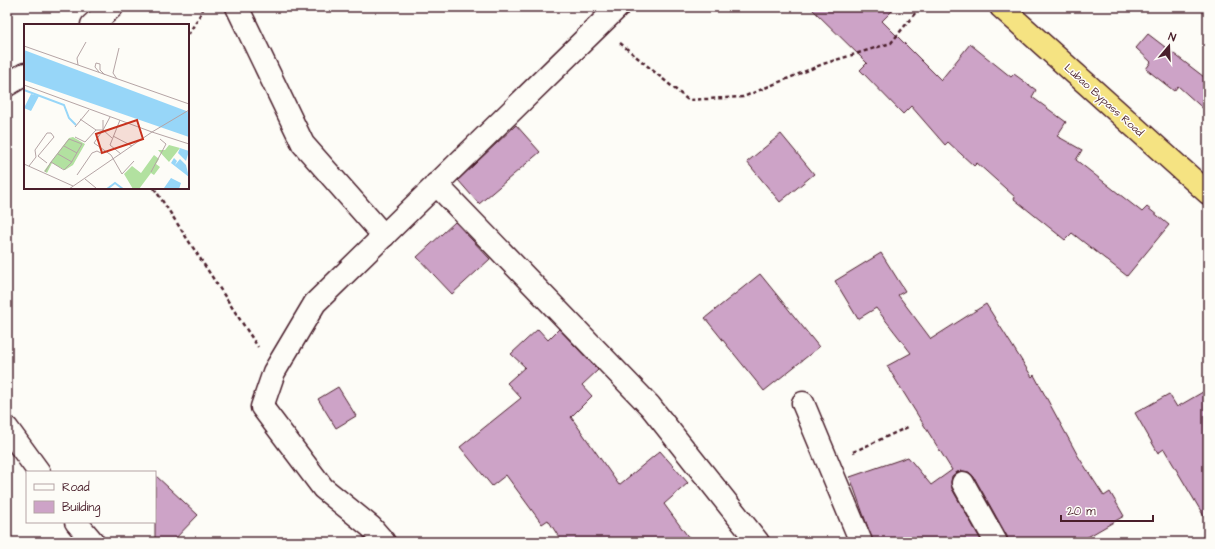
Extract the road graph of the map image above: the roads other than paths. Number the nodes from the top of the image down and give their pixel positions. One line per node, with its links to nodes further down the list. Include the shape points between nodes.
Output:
1 (112, 7): 5 (street)
2 (238, 7): 10 (street, via 303,144)
3 (618, 7): 8 (street)
4 (1001, 7): 9 (highway, Lubao Bypass Road)
5 (93, 24)
6 (24, 75): 7 (street)
7 (7, 85)
8 (436, 184): 10 (street); 18 (street, via 650,406)
9 (1208, 193)
10 (384, 236): 17 (street, via 315,303 274,372 262,407 322,488 371,527)
11 (803, 403): 19 (street)
12 (7, 428): 13 (street)
13 (38, 471)
14 (963, 483): 20 (street)
15 (77, 523): 16 (street)
16 (93, 542)
17 (384, 542)
18 (758, 542)
19 (861, 542)
20 (996, 542)

